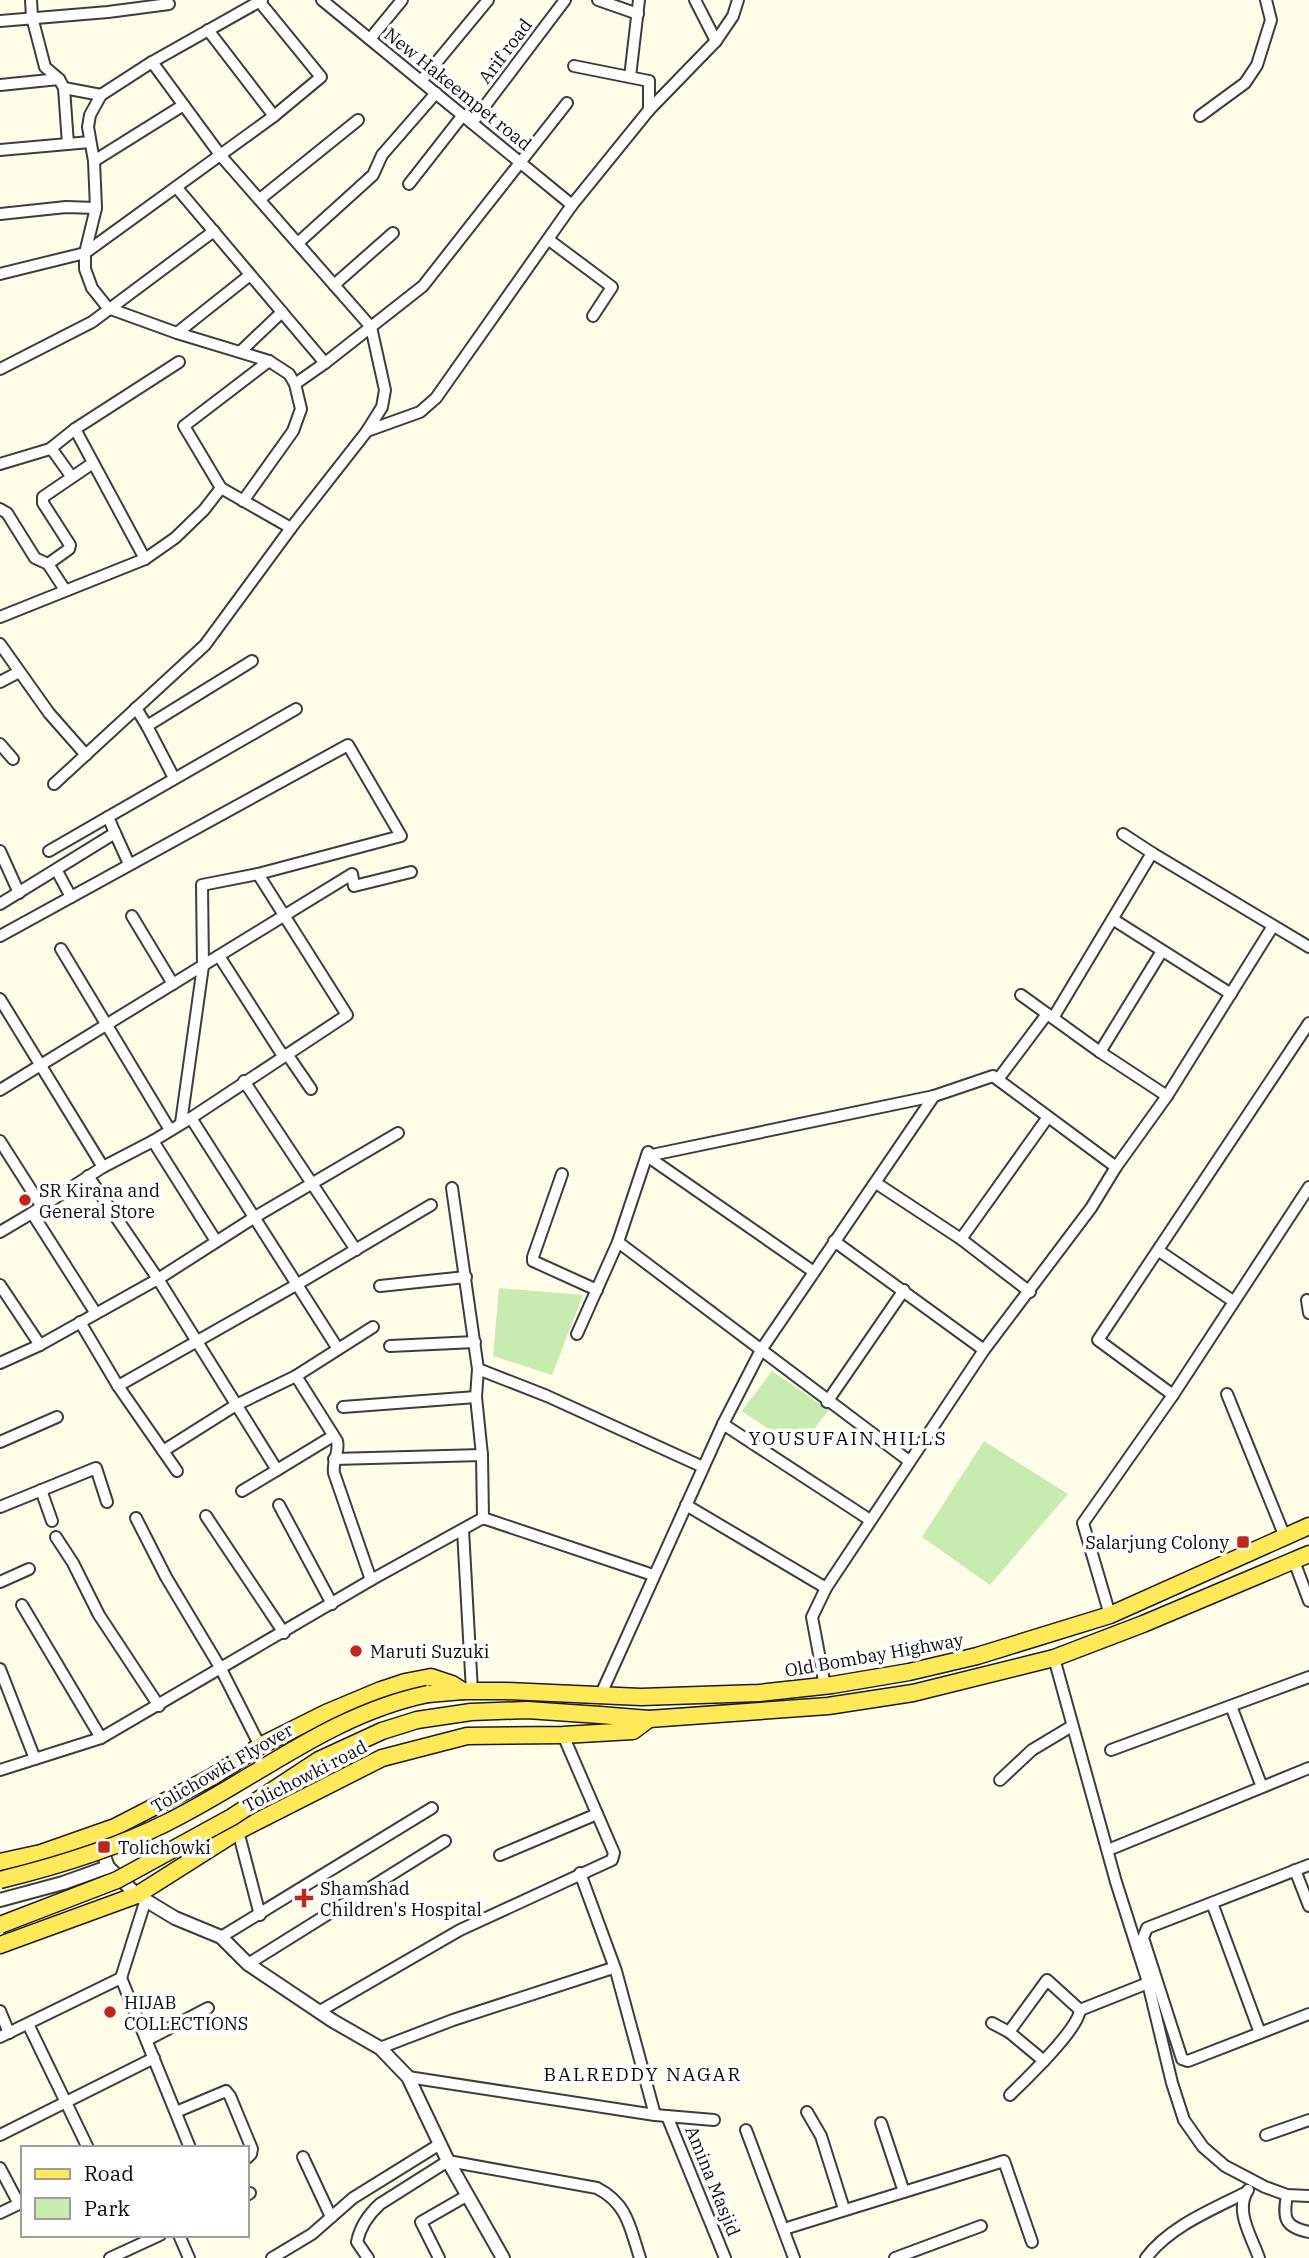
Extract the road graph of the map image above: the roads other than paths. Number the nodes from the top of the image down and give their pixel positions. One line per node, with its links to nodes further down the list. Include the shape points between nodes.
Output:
1 (31, 0): 14 (street)
2 (322, 0): 17 (street, New Hakeempet road)
3 (402, 0): 17 (street)
4 (488, 0): 22 (street)
5 (565, 0): 32 (street, Arif road)
6 (598, 0): 13 (street)
7 (639, 0): 13 (street)
8 (695, 0): 18 (street)
9 (738, 0): 18 (street)
10 (1266, 0): 31 (street, via 1271,20 1257,65 1245,83)
11 (261, 1): 16 (street); 30 (street, via 321,77)
12 (169, 4): 14 (street)
13 (638, 14): 21 (street)
14 (32, 17): 15 (street); 24 (street, via 45,67)
15 (0, 21)
16 (208, 30): 19 (street); 30 (street)
17 (370, 39): 22 (street, New Hakeempet road)
18 (716, 41): 29 (street)
19 (152, 62): 26 (street); 28 (street)
20 (574, 66): 21 (street)
21 (630, 77): 29 (street, via 649,81)
22 (421, 81): 25 (street, New Hakeempet road)
23 (0, 85): 24 (street)
24 (66, 86): 26 (street); 34 (street)
25 (436, 93): 32 (street, New Hakeempet road); 48 (street, via 382,155 373,175)
26 (95, 94): 34 (street, via 88,127)
27 (567, 103): 38 (street)
28 (182, 106): 36 (street); 37 (street)
29 (649, 110): 42 (street)
30 (274, 116): 36 (street)
31 (1200, 116)
32 (468, 119): 38 (street, New Hakeempet road); 39 (street, Arif road)
33 (358, 120): 41 (street)
34 (79, 143): 35 (street); 37 (street)
35 (0, 150)
36 (221, 156): 40 (street); 41 (street)
37 (94, 161): 43 (street)
38 (521, 163): 42 (street, New Hakeempet road); 56 (street, via 423,286)
39 (409, 184)
40 (177, 188): 45 (street); 49 (street)
41 (260, 199): 48 (street)
42 (572, 205): 47 (street)
43 (91, 208): 44 (street); 49 (street)
44 (0, 214)
45 (214, 231): 51 (street); 53 (street)
46 (393, 233): 52 (street)
47 (549, 240): 55 (street, via 612,287); 65 (street, via 436,398 420,412)
48 (299, 242): 52 (street)
49 (81, 254): 50 (street); 53 (street, via 92,288)
50 (0, 274)
51 (250, 275): 54 (street); 57 (street)
52 (334, 285): 56 (street)
53 (107, 310): 57 (street); 62 (street)
54 (282, 312): 58 (street); 61 (street)
55 (593, 316)
56 (371, 327): 61 (street); 65 (street, via 385,390 382,407)
57 (177, 333): 58 (street)
58 (241, 351): 60 (street)
59 (179, 362): 64 (street)
60 (267, 363): 63 (street, via 289,374); 70 (street, via 184,426)
61 (326, 363): 63 (street)
62 (0, 369)
63 (295, 384): 71 (street, via 301,409 293,431)
64 (75, 429): 66 (street); 67 (street)
65 (367, 432): 73 (street)
66 (51, 448): 68 (street); 69 (street)
67 (93, 463): 69 (street); 74 (street)
68 (0, 464)
69 (71, 476): 75 (street, via 43,497 70,545)
70 (223, 489): 71 (street); 74 (street, via 176,538)
71 (240, 500): 73 (street)
72 (0, 509): 75 (street, via 35,558)
73 (292, 528): 82 (street, via 205,645)
74 (145, 559): 76 (street)
75 (48, 564): 76 (street)
76 (65, 590): 77 (street)
77 (0, 617)
78 (0, 644): 80 (street)
79 (253, 661): 84 (street)
80 (19, 672): 81 (street); 86 (street)
81 (0, 682)
82 (136, 708): 84 (street); 86 (street)
83 (296, 709): 88 (street)
84 (147, 726): 88 (street)
85 (0, 744): 87 (street)
86 (86, 755): 89 (street)
87 (13, 760)
88 (174, 778): 90 (street)
89 (54, 784)
90 (108, 817): 91 (street); 94 (street)
91 (115, 833): 96 (street); 97 (street)
92 (1123, 834): 95 (street)
93 (0, 851): 100 (street)
94 (49, 851)
95 (1152, 853): 105 (street); 106 (street)
96 (129, 864): 99 (street, via 348,745 401,836); 101 (street)
97 (57, 870): 100 (street); 101 (street)
98 (411, 872): 103 (street, via 354,886 352,874)
99 (258, 874): 103 (street); 112 (street, via 202,885)
100 (19, 893): 102 (street)
101 (71, 897): 107 (street)
102 (0, 904)
103 (285, 915): 111 (street); 121 (street, via 347,1015)
104 (132, 916): 113 (street)
105 (1114, 920): 110 (street); 117 (street)
106 (1273, 926): 108 (street); 114 (street)
107 (0, 936)
108 (1309, 947)
109 (61, 949): 119 (street)
110 (1162, 951): 114 (street); 120 (street)
111 (219, 956): 112 (street); 121 (street)
112 (203, 965): 113 (street); 130 (street)
113 (173, 984): 119 (street)
114 (1231, 994): 128 (street)
115 (1021, 995): 117 (street)
116 (0, 999): 122 (street)
117 (1050, 1016): 120 (street); 123 (street)
118 (1309, 1023): 153 (street)
119 (106, 1026): 122 (street); 131 (street)
120 (1100, 1052): 128 (street)
121 (285, 1055): 124 (street); 125 (street)
122 (42, 1065): 126 (street); 136 (street)
123 (999, 1078): 127 (street, via 987,1076); 129 (street)
124 (244, 1081): 130 (street); 140 (street)
125 (311, 1089)
126 (0, 1090)
127 (934, 1096): 135 (street); 141 (street)
128 (1167, 1096): 137 (street)
129 (1048, 1117): 137 (street); 148 (street)
130 (186, 1121): 131 (street); 146 (street)
131 (170, 1130): 134 (street)
132 (398, 1133): 140 (street)
133 (0, 1140): 145 (street)
134 (153, 1141): 136 (street); 149 (street)
135 (648, 1152): 151 (street); 154 (street)
136 (103, 1167): 139 (street)
137 (1116, 1167): 162 (street)
138 (562, 1174): 160 (street, via 533,1261)
139 (88, 1175): 145 (street); 156 (street)
140 (314, 1183): 146 (street); 152 (street)
141 (876, 1183): 148 (street); 150 (street)
142 (1309, 1187): 164 (street)
143 (452, 1188): 155 (street)
144 (431, 1205): 152 (street)
145 (37, 1210): 147 (street); 165 (street)
146 (256, 1217): 149 (street); 158 (street)
147 (0, 1231)
148 (961, 1239): 162 (street)
149 (216, 1241): 156 (street)
150 (834, 1241): 154 (street); 161 (street)
151 (618, 1242): 160 (street); 175 (street)
152 (356, 1250): 158 (street)
153 (1158, 1251): 164 (street); 182 (street, via 1098,1340)
154 (814, 1272): 175 (street)
155 (466, 1277): 159 (street); 171 (street)
156 (158, 1279): 165 (street); 170 (street)
157 (0, 1285): 172 (street)
158 (296, 1285): 170 (street); 174 (street)
159 (380, 1286)
160 (597, 1290): 169 (street)
161 (904, 1290): 176 (street); 184 (street)
162 (1030, 1292): 176 (street)
163 (1307, 1300): 166 (street)
164 (1233, 1301): 182 (street)
165 (95, 1312): 167 (street)
166 (1309, 1313)
167 (80, 1322): 172 (street); 180 (street)
168 (373, 1327): 174 (street)
169 (576, 1334)
170 (195, 1342): 180 (street); 185 (street)
171 (475, 1342): 173 (street); 178 (street)
172 (40, 1345): 177 (street)
173 (390, 1346)
174 (338, 1349): 179 (street)
175 (761, 1350): 184 (street); 188 (street)
176 (984, 1350): 194 (street)
177 (0, 1363)
178 (478, 1369): 183 (street); 195 (street)
179 (296, 1376): 185 (street); 189 (street)
180 (118, 1386): 191 (street)
181 (1227, 1394): 212 (street)
182 (1174, 1395): 222 (street, via 1083,1523)
183 (476, 1397): 186 (street); 192 (street)
184 (827, 1402): 194 (street)
185 (236, 1405): 191 (street); 196 (street)
186 (343, 1408)
187 (57, 1417): 190 (street)
188 (723, 1424): 195 (street); 207 (street)
189 (334, 1436): 193 (street, via 338,1446); 196 (street)
190 (0, 1442)
191 (163, 1451): 197 (street)
192 (482, 1455): 193 (street); 206 (street)
193 (334, 1459): 216 (street, via 334,1473)
194 (909, 1461): 207 (street)
195 (703, 1467): 201 (street)
196 (276, 1470): 199 (street)
197 (177, 1471)
198 (41, 1490): 200 (street, via 96,1468); 203 (street); 208 (street)
199 (242, 1490)
200 (107, 1502)
201 (686, 1504): 215 (street); 218 (street)
202 (279, 1506): 220 (street)
203 (0, 1507)
204 (206, 1516): 223 (street)
205 (136, 1518): 226 (street)
206 (483, 1518): 210 (street); 215 (street)
207 (870, 1520): 218 (street)
208 (52, 1521)
209 (1309, 1527): 212 (main road, Old Bombay Highway)
210 (463, 1530): 216 (street); 229 (street)
211 (56, 1537): 231 (street, via 99,1615)
212 (1285, 1537): 222 (main road, Old Bombay Highway)
213 (1301, 1557): 219 (street); 224 (main road)
214 (29, 1569): 217 (street)
215 (653, 1574): 230 (street)
216 (371, 1580): 220 (street)
217 (0, 1582)
218 (826, 1588): 228 (street, via 811,1617)
219 (1309, 1601)
220 (332, 1604): 223 (street)
221 (22, 1605): 236 (street)
222 (1110, 1615): 228 (main road, Old Bombay Highway, via 977,1656)
223 (284, 1633): 226 (street)
224 (1054, 1658): 233 (main road, via 913,1693 840,1704); 234 (street)
225 (0, 1669): 239 (street)
226 (221, 1669): 231 (street); 237 (street)
227 (1309, 1677): 232 (street)
228 (825, 1686): 230 (main road, Old Bombay Highway, via 759,1693)
229 (467, 1691): 230 (main road, Old Bombay Highway); 237 (main road, via 431,1677 405,1682 326,1713); 256 (main road, Tolichowki Flyover, bridge, via 428,1694 374,1711 320,1735 155,1828 87,1856)
230 (601, 1694)
231 (159, 1706): 236 (street)
232 (1231, 1706): 238 (street); 243 (street)
233 (649, 1719): 235 (main road, Tolichowki road, via 633,1731); 262 (main road, bridge, via 527,1710 471,1712 382,1731 319,1760 232,1817 117,1880)
234 (1072, 1726): 242 (street, via 1032,1750); 268 (street)
235 (563, 1735): 245 (street); 246 (main road, Tolichowki road, via 467,1736 382,1758)
236 (101, 1738): 239 (street)
237 (260, 1746): 247 (main road, via 212,1777)
238 (1111, 1750)
239 (34, 1759): 241 (street)
240 (1309, 1768): 243 (street)
241 (0, 1770)
242 (1000, 1780)
243 (1262, 1787): 249 (street)
244 (432, 1808): 261 (street)
245 (597, 1814): 250 (street); 255 (street, via 613,1858)
246 (238, 1831): 257 (main road, Tolichowki road); 261 (street)
247 (96, 1834): 251 (main road); 253 (street)
248 (445, 1841): 265 (street)
249 (1114, 1848)
250 (500, 1855)
251 (0, 1862)
252 (1309, 1865): 254 (street)
253 (108, 1867): 257 (street); 258 (street)
254 (1295, 1870): 259 (street); 260 (street)
255 (580, 1873): 266 (street); 272 (street, via 460,1930)
256 (0, 1880)
257 (141, 1897): 263 (street, via 175,1918); 264 (main road, Tolichowki road); 267 (street)
258 (0, 1899)
259 (1212, 1903): 277 (street); 277 (street, via 1143,1933 1179,2054 1188,2061)
260 (1309, 1906)
261 (260, 1915): 263 (street)
262 (0, 1925)
263 (221, 1937): 265 (street)
264 (0, 1944)
265 (248, 1964): 272 (street)
266 (613, 1968): 280 (street); 288 (street)
267 (121, 1978): 275 (street); 279 (street)
268 (1148, 1983): 270 (street); 303 (street, via 1184,2120 1213,2157)
269 (208, 2008): 279 (street)
270 (1080, 2010): 276 (street, via 1047,1980); 282 (street)
271 (0, 2011): 278 (street)
272 (320, 2011): 280 (street)
273 (1309, 2014): 277 (street)
274 (992, 2023): 276 (street)
275 (28, 2024): 278 (street); 285 (street)
276 (1009, 2032): 282 (street)
277 (1260, 2033)
278 (5, 2035)
279 (147, 2040): 281 (street)
280 (380, 2048): 283 (street)
281 (154, 2059): 285 (street); 286 (street)
282 (1044, 2061): 284 (street)
283 (408, 2077): 288 (street); 296 (street)
284 (1010, 2095)
285 (66, 2103): 294 (street); 297 (street)
286 (176, 2112): 298 (street); 299 (street, via 226,2091 252,2149)
287 (807, 2112): 310 (street, via 821,2136)
288 (655, 2115): 289 (street)
289 (667, 2116): 290 (street); 328 (street, Amina Masjid)
290 (714, 2120)
291 (1309, 2120): 295 (street)
292 (881, 2123): 304 (street)
293 (746, 2130): 314 (street)
294 (0, 2134)
295 (1266, 2135)
296 (440, 2144): 301 (street); 312 (street, via 353,2198)
297 (87, 2146)
298 (189, 2146)
299 (248, 2157)
300 (303, 2157): 312 (street)
301 (448, 2161): 307 (street); 324 (street, via 371,2213 357,2242); 327 (street, via 611,2195 624,2210)
302 (0, 2168): 309 (street)
303 (1254, 2182): 305 (street); 306 (street)
304 (904, 2192): 310 (street); 319 (street, via 1004,2161)
305 (1245, 2193): 331 (street, via 1183,2225); 332 (street, via 1243,2213)
306 (1287, 2194): 308 (street); 315 (street, via 1287,2221)
307 (468, 2195): 325 (street, via 421,2222); 326 (street)
308 (1309, 2196)
309 (21, 2203): 311 (street)
310 (844, 2209): 314 (street)
311 (0, 2213)
312 (331, 2217): 323 (street, via 313,2234)
313 (981, 2226): 330 (street)
314 (784, 2229): 329 (street)
315 (1309, 2232)
316 (127, 2237): 320 (street)
317 (156, 2237): 320 (street)
318 (180, 2237): 322 (street)
319 (1032, 2242)
320 (131, 2248): 321 (street)
321 (110, 2258)
322 (189, 2258)
323 (272, 2258)
324 (368, 2258)
325 (439, 2258)
326 (503, 2258)
327 (640, 2258)
328 (725, 2258)
329 (794, 2258)
330 (895, 2258)
331 (1146, 2258)
332 (1259, 2258)

